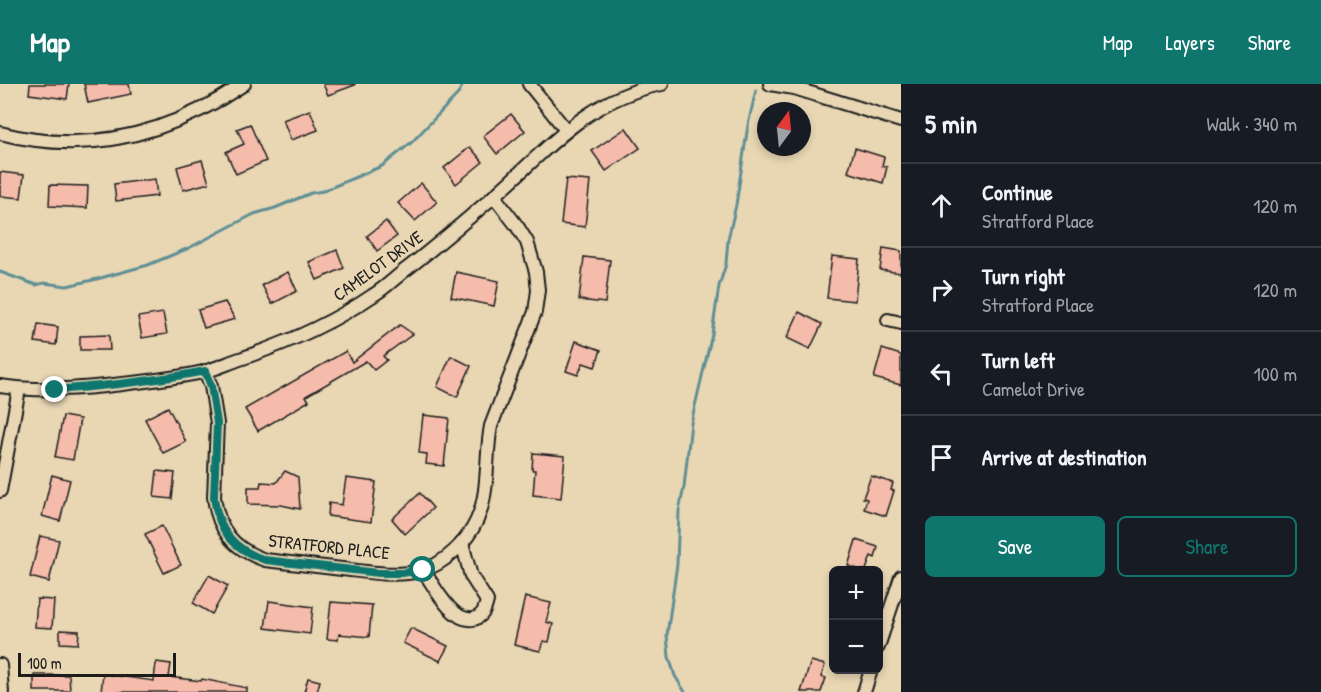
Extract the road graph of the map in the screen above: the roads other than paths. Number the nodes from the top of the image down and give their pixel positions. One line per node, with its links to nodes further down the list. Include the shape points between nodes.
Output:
1 (244, 84): 8 (street, via 204,109 131,136 72,143)
2 (529, 84): 7 (street)
3 (662, 84): 7 (street, CAMELOT DRIVE, via 611,101)
4 (770, 84): 5 (street)
5 (794, 86): 6 (street)
6 (901, 121)
7 (566, 130): 9 (street, CAMELOT DRIVE)
8 (0, 133)
9 (494, 196): 12 (street, CAMELOT DRIVE, via 375,295 344,314 262,352); 16 (street, STRATFORD PLACE, via 527,242 538,290 535,312 491,426 484,498)
10 (888, 320): 11 (street)
11 (901, 323)
12 (205, 371): 14 (street, CAMELOT DRIVE, via 107,386); 17 (street, STRATFORD PLACE, via 217,423 215,508 227,536 239,548 265,560 379,573)
13 (0, 386): 14 (street, CAMELOT DRIVE)
14 (19, 389): 15 (street)
15 (0, 491)
16 (462, 543): 17 (street, STRATFORD PLACE, via 450,555); 17 (street, via 471,576 487,601 478,617 461,618)
17 (423, 570)
18 (901, 577): 19 (street)
19 (883, 634)
20 (0, 665): 22 (street)
21 (869, 674): 23 (street)
22 (2, 692)
23 (864, 692)

